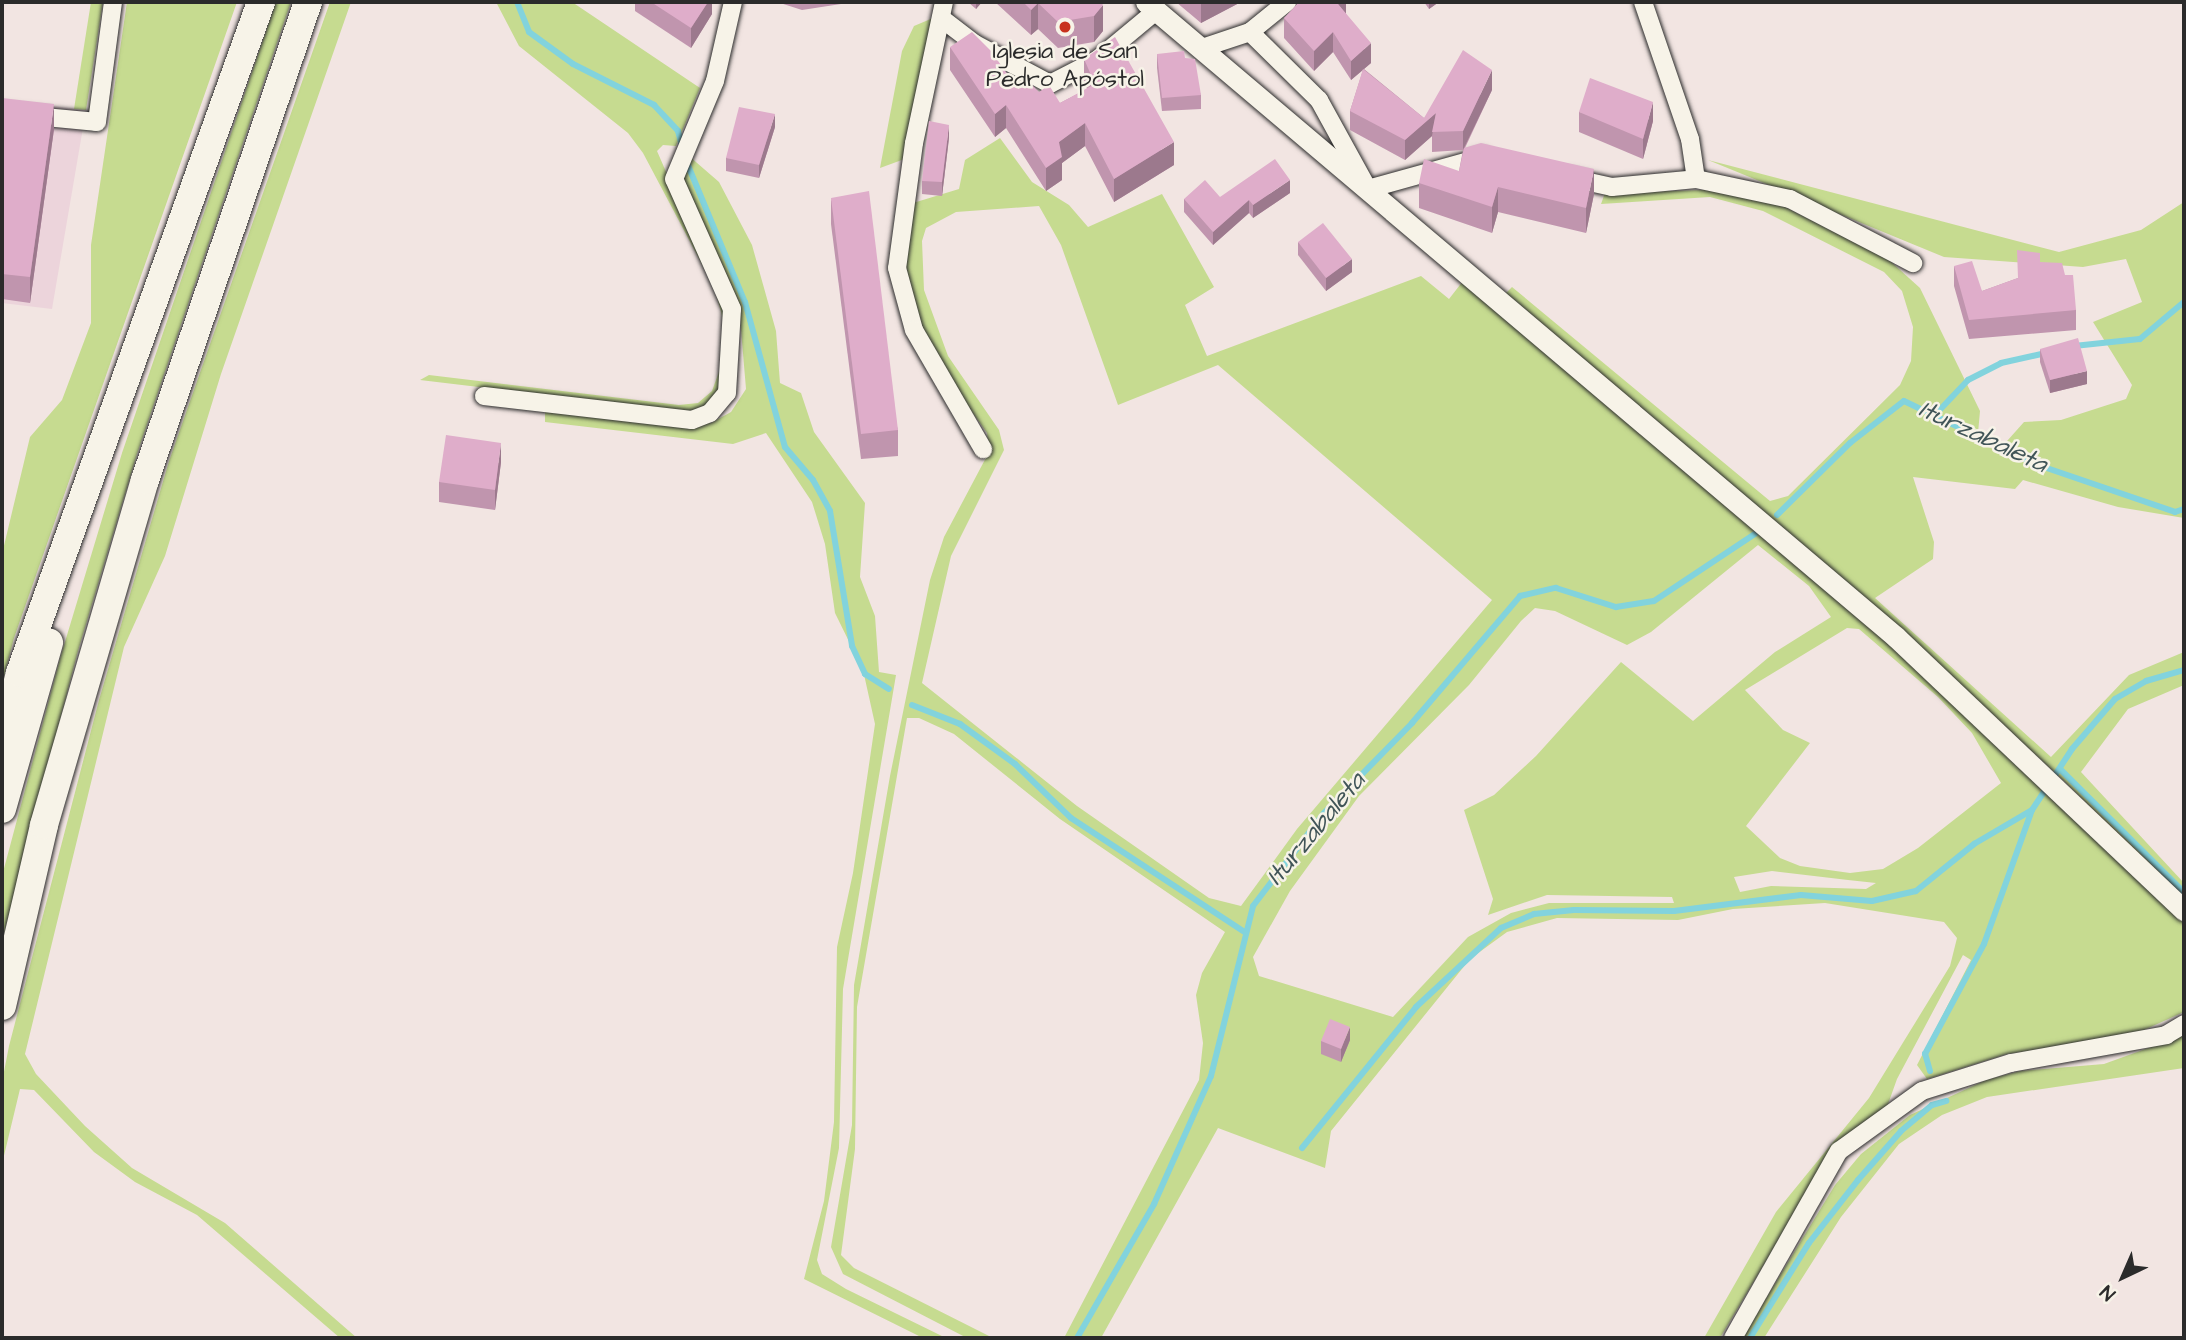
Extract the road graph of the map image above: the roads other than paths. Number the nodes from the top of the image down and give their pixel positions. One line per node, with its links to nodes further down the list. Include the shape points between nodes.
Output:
1 (113, 2): 11 (street, via 97,122)
2 (261, 2): 17 (highway)
3 (308, 2): 23 (highway, via 145,480 44,825)
4 (733, 2): 18 (street, via 715,80 674,179 732,309 727,393 710,413 692,420)
5 (1287, 2): 9 (street)
6 (1643, 2): 14 (street, via 1690,139)
7 (1152, 6): 8 (street, via 1097,60 1050,84 975,44); 10 (street)
8 (943, 10): 19 (street, via 914,143 897,268 914,330)
9 (1250, 32): 10 (street); 15 (street, via 1319,100)
10 (1202, 48): 15 (street)
11 (2, 113)
12 (1507, 163): 15 (street, via 1481,157)
13 (1546, 172): 14 (street, via 1612,187)
14 (1696, 179): 16 (street, via 1790,199)
15 (1368, 189): 22 (street, via 1886,628)
16 (1913, 263)
17 (128, 379): 20 (highway, via 20,673); 21 (highway)
18 (484, 396)
19 (983, 449)
20 (2, 743)
21 (2, 809)
22 (2184, 910)
23 (2, 1006)
24 (2184, 1024): 25 (street, via 2166,1035 2011,1063 1922,1091 1839,1151)
25 (1733, 1338)

